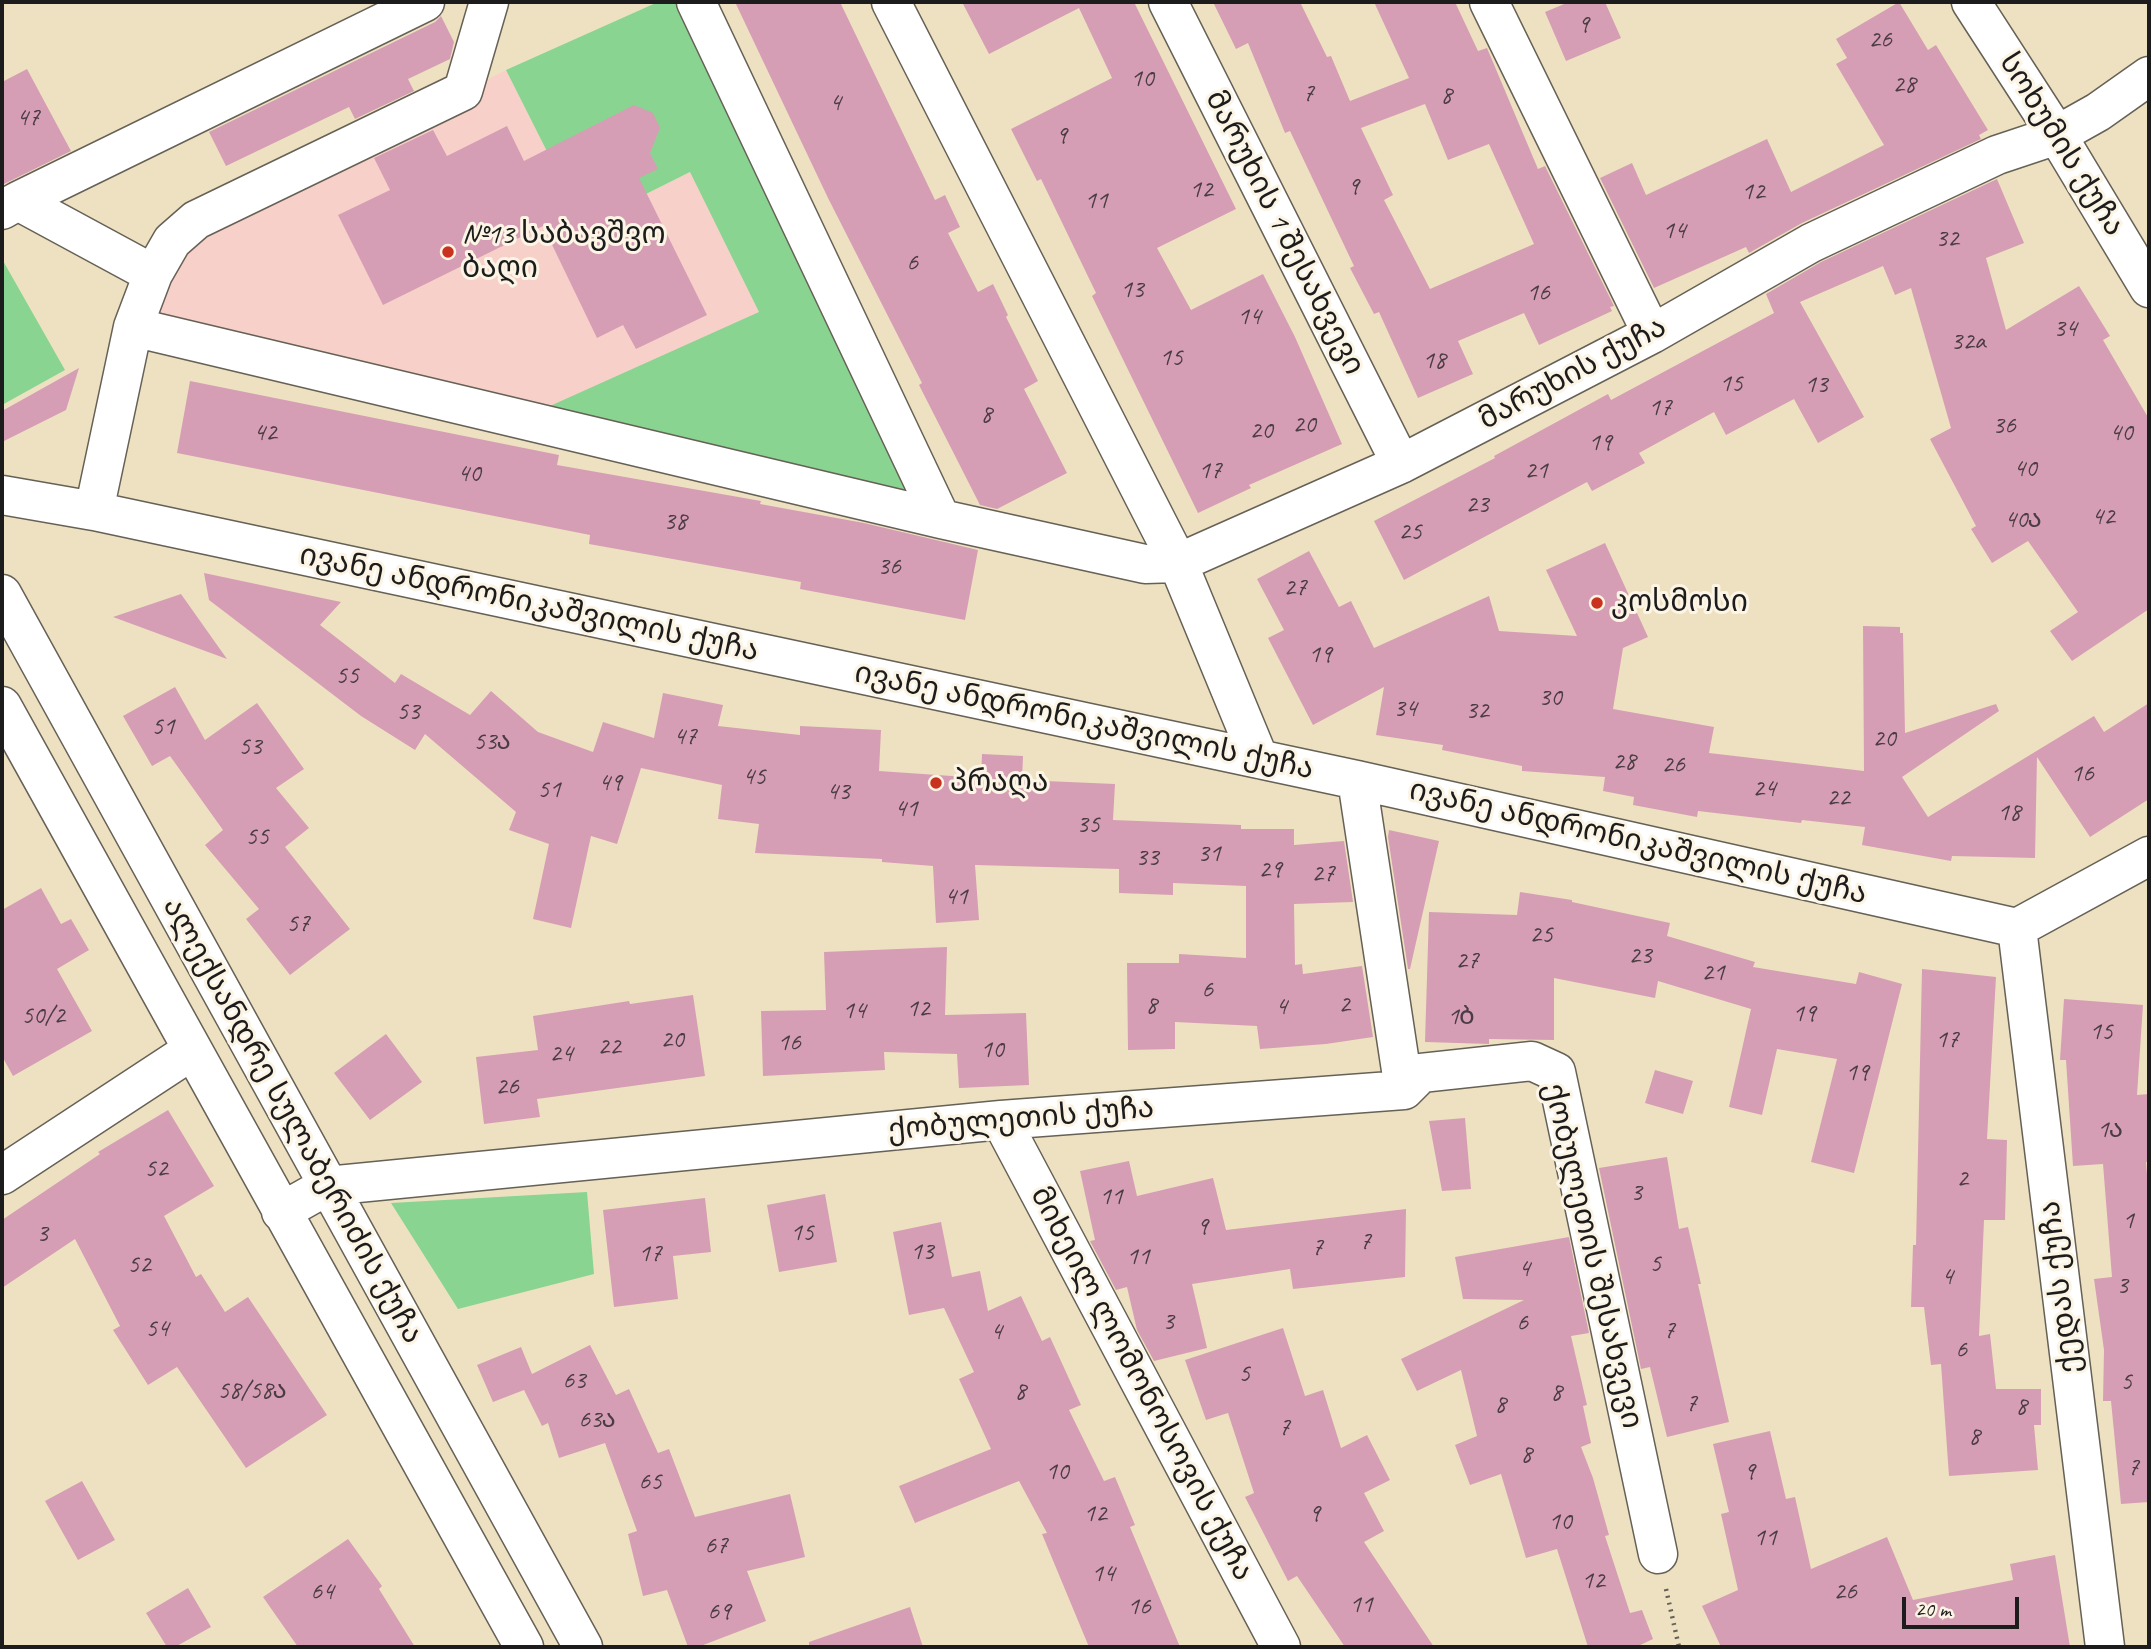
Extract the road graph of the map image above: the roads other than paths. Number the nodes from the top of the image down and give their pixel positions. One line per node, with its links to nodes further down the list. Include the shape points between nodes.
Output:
1 (425, 2): 10 (street)
2 (489, 2): 11 (street, via 463,90 196,220 172,241)
3 (696, 2): 18 (street)
4 (891, 2): 19 (street)
5 (1168, 2): 15 (street, მარუხის 1 შესახვევი)
6 (1489, 2): 14 (street)
7 (1971, 2): 9 (street, სოხუმის ქუჩა)
8 (2149, 76): 9 (street, მარუხის ქუჩა)
9 (2057, 135): 12 (street, სოხუმის ქუჩა); 14 (street, მარუხის ქუჩა, via 1997,155 1811,243)
10 (10, 206): 11 (street)
11 (153, 274): 13 (street)
12 (2149, 288)
13 (133, 327): 17 (street); 18 (street)
14 (1652, 334): 15 (street, მარუხის ქუჩა)
15 (1401, 464): 19 (street, მარუხის ქუჩა)
16 (2, 495): 17 (street, ივანე ანდრონიკაშვილის ქუჩა)
17 (94, 511): 22 (street, ივანე ანდრონიკაშვილის ქუჩა)
18 (941, 519): 19 (street, via 1144,564)
19 (1178, 564): 22 (street)
20 (2, 594): 30 (street, ალექსანდრე სულაბერიძის ქუჩა)
21 (2, 706): 26 (street, ალექსანდრე სულაბერიძის ქუჩა)
22 (1259, 760): 23 (street, ივანე ანდრონიკაშვილის ქუჩა)
23 (1357, 780): 25 (street, ივანე ანდრონიკაშვილის ქუჩა); 27 (street)
24 (2149, 856): 25 (street)
25 (2017, 928): 36 (street, ქედას ქუჩა)
26 (191, 1051): 29 (street); 31 (street, ალექსანდრე სულაბერიძის ქუჩა)
27 (1404, 1090): 28 (street, ქობულეთის ქუჩა); 32 (street, ქობულეთის შესახვევი, via 1421,1073 1532,1061 1556,1072)
28 (1001, 1121): 30 (street, ქობულეთის ქუჩა); 35 (street, მიხეილ ლომონოსოვის ქუჩა)
29 (2, 1175)
30 (327, 1186): 31 (street); 34 (street, ალექსანდრე სულაბერიძის ქუჩა)
31 (281, 1212): 33 (street, ალექსანდრე სულაბერიძის ქუჩა)
32 (1658, 1554)
33 (524, 1647)
34 (583, 1647)
35 (1281, 1647)
36 (2105, 1647)

